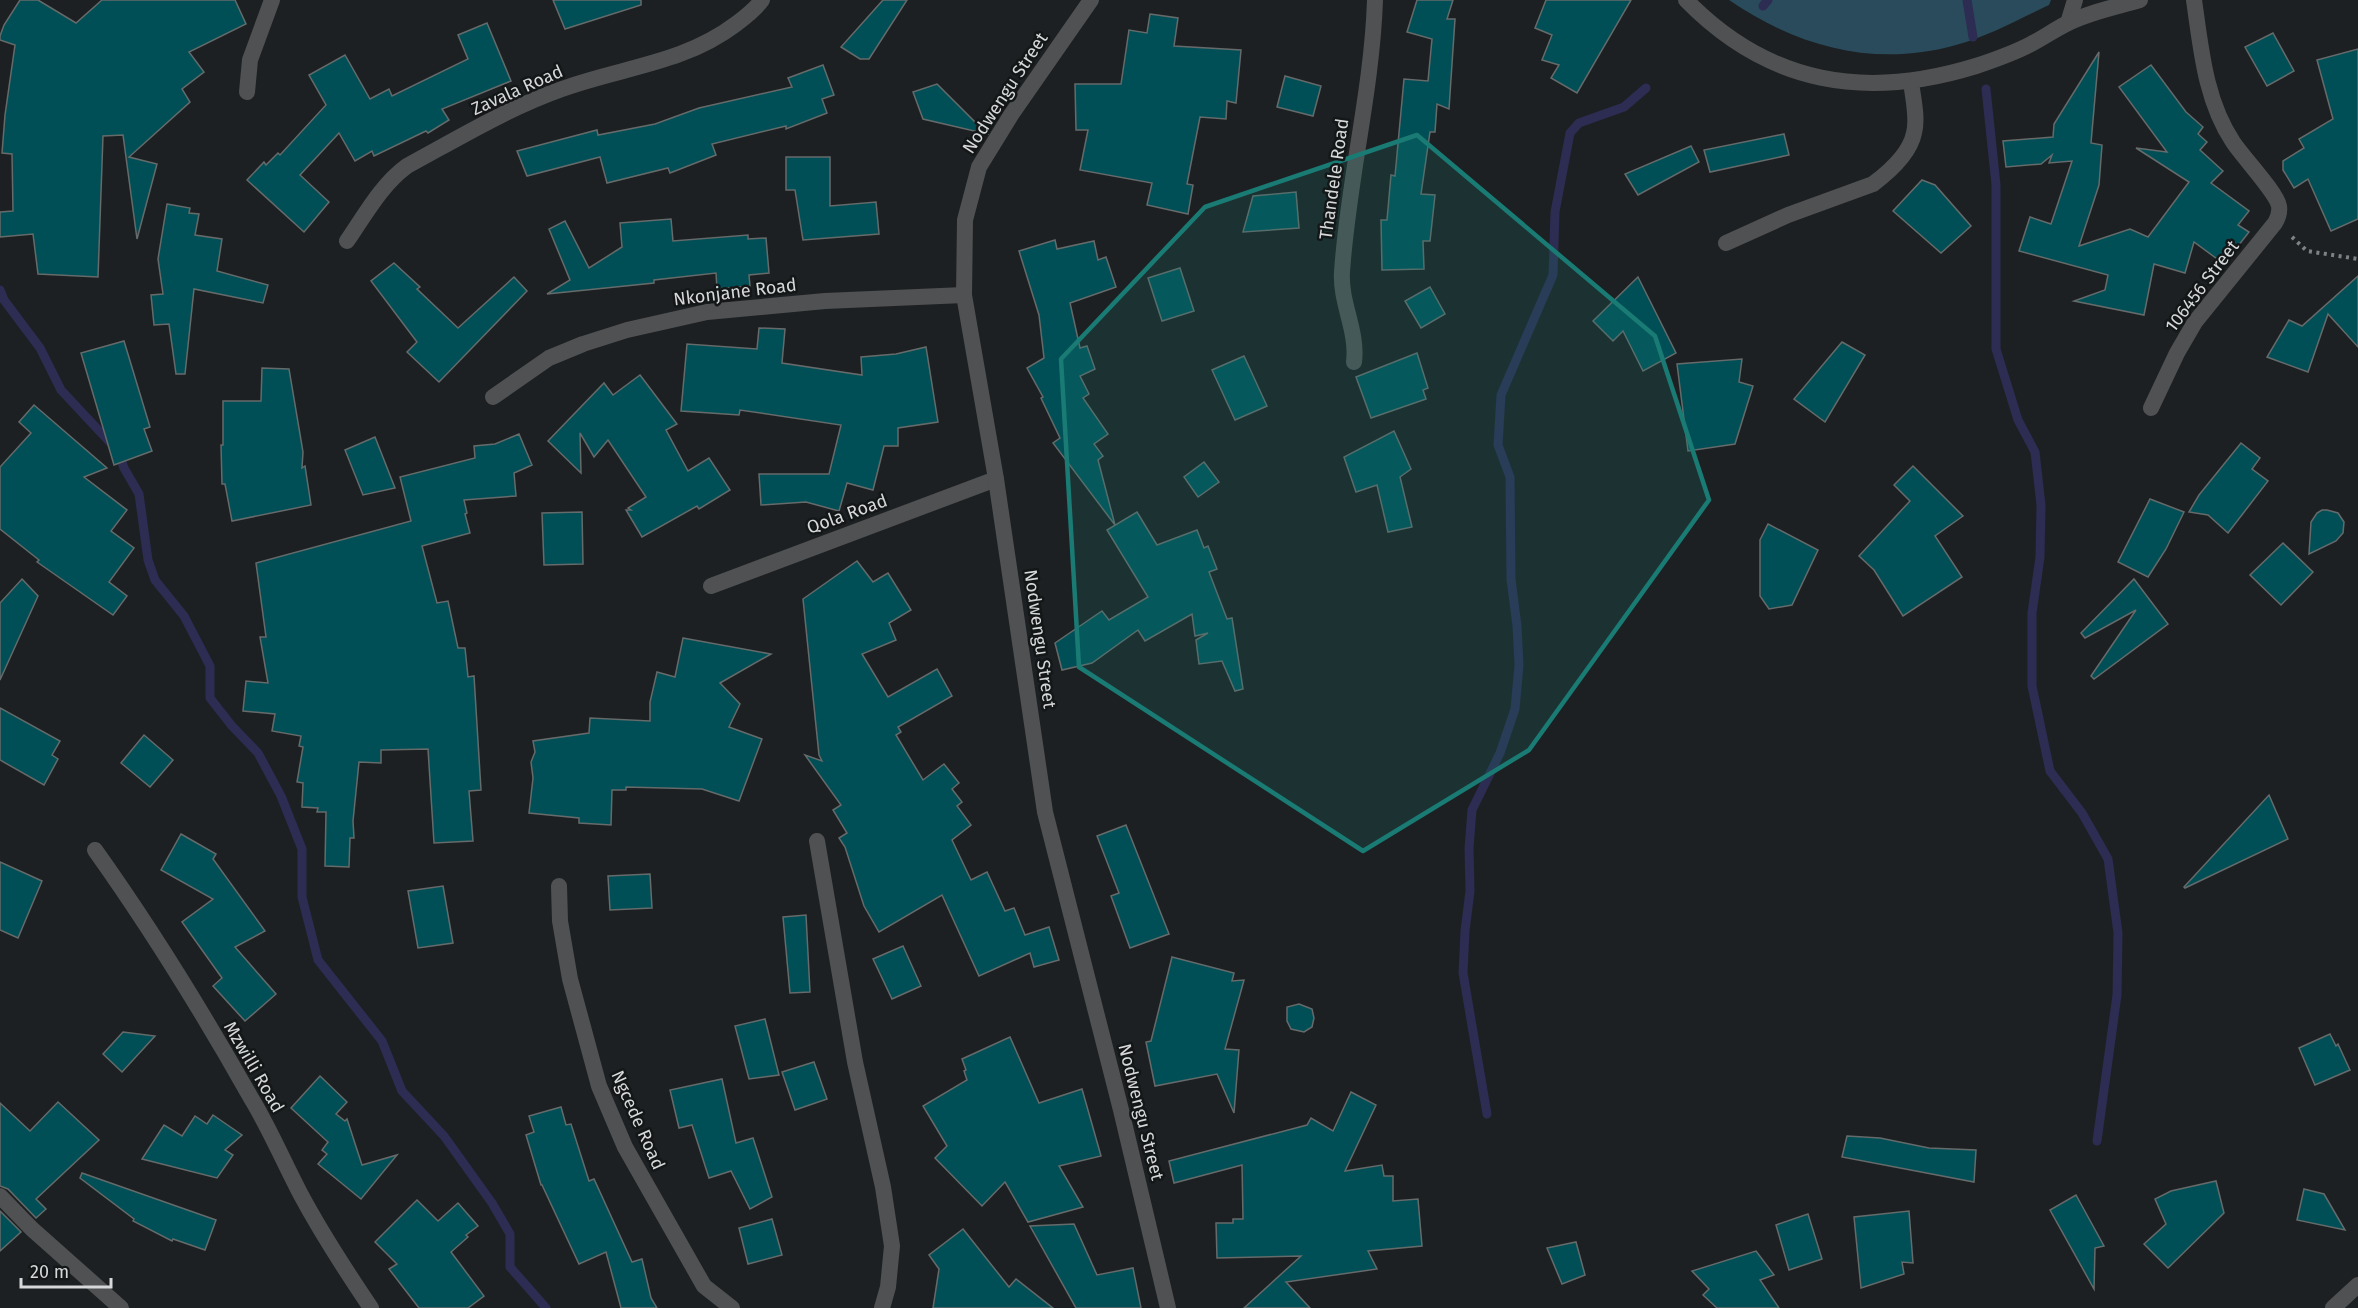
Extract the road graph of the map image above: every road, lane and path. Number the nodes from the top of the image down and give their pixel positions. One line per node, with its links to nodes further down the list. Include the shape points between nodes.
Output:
1 (272, 0): 11 (street, via 250,60)
2 (762, 0): 13 (street, Zavala Road, via 715,40 665,61 562,89 407,166 382,189)
3 (1091, 0): 16 (street, Nodwengu Street, via 979,167 965,220)
4 (1375, 0): 17 (street, Thandele Road, via 1347,208 1342,276 1355,344)
5 (1686, 0): 10 (street, via 1746,48 1786,69 1861,84)
6 (2075, 0): 9 (street)
7 (2140, 0): 9 (street)
8 (2194, 0): 12 (street, via 2204,69 2219,118 2279,205)
9 (2068, 23): 10 (street, via 2032,44 1976,66)
10 (1911, 82): 14 (street, via 1915,131 1912,141 1881,178)
11 (247, 92)
12 (2275, 223): 15 (path, via 2307,251); 19 (street, 106456 Street, via 2195,322)
13 (347, 241)
14 (1726, 243)
15 (2358, 259)
16 (964, 295): 18 (street, Nkonjane Road, via 825,301 707,312 583,344 549,358); 20 (street, Nodwengu Street)
17 (1354, 362)
18 (493, 397)
19 (2151, 408)
20 (996, 479): 21 (street, Qola Road); 31 (street, Nodwengu Street, via 1046,812)
21 (711, 586)
22 (817, 841): 30 (street, via 892,1246)
23 (95, 850): 28 (street, Mzwilli Road, via 196,1005 252,1099 329,1245)
24 (559, 886): 29 (street, Ngcede Road, via 560,921 570,979 599,1086 625,1147 698,1276 704,1286)
25 (0, 1196): 27 (street)
26 (2358, 1285): 32 (street)
27 (121, 1308)
28 (371, 1308)
29 (732, 1308)
30 (882, 1308)
31 (1168, 1308)
32 (2333, 1308)

